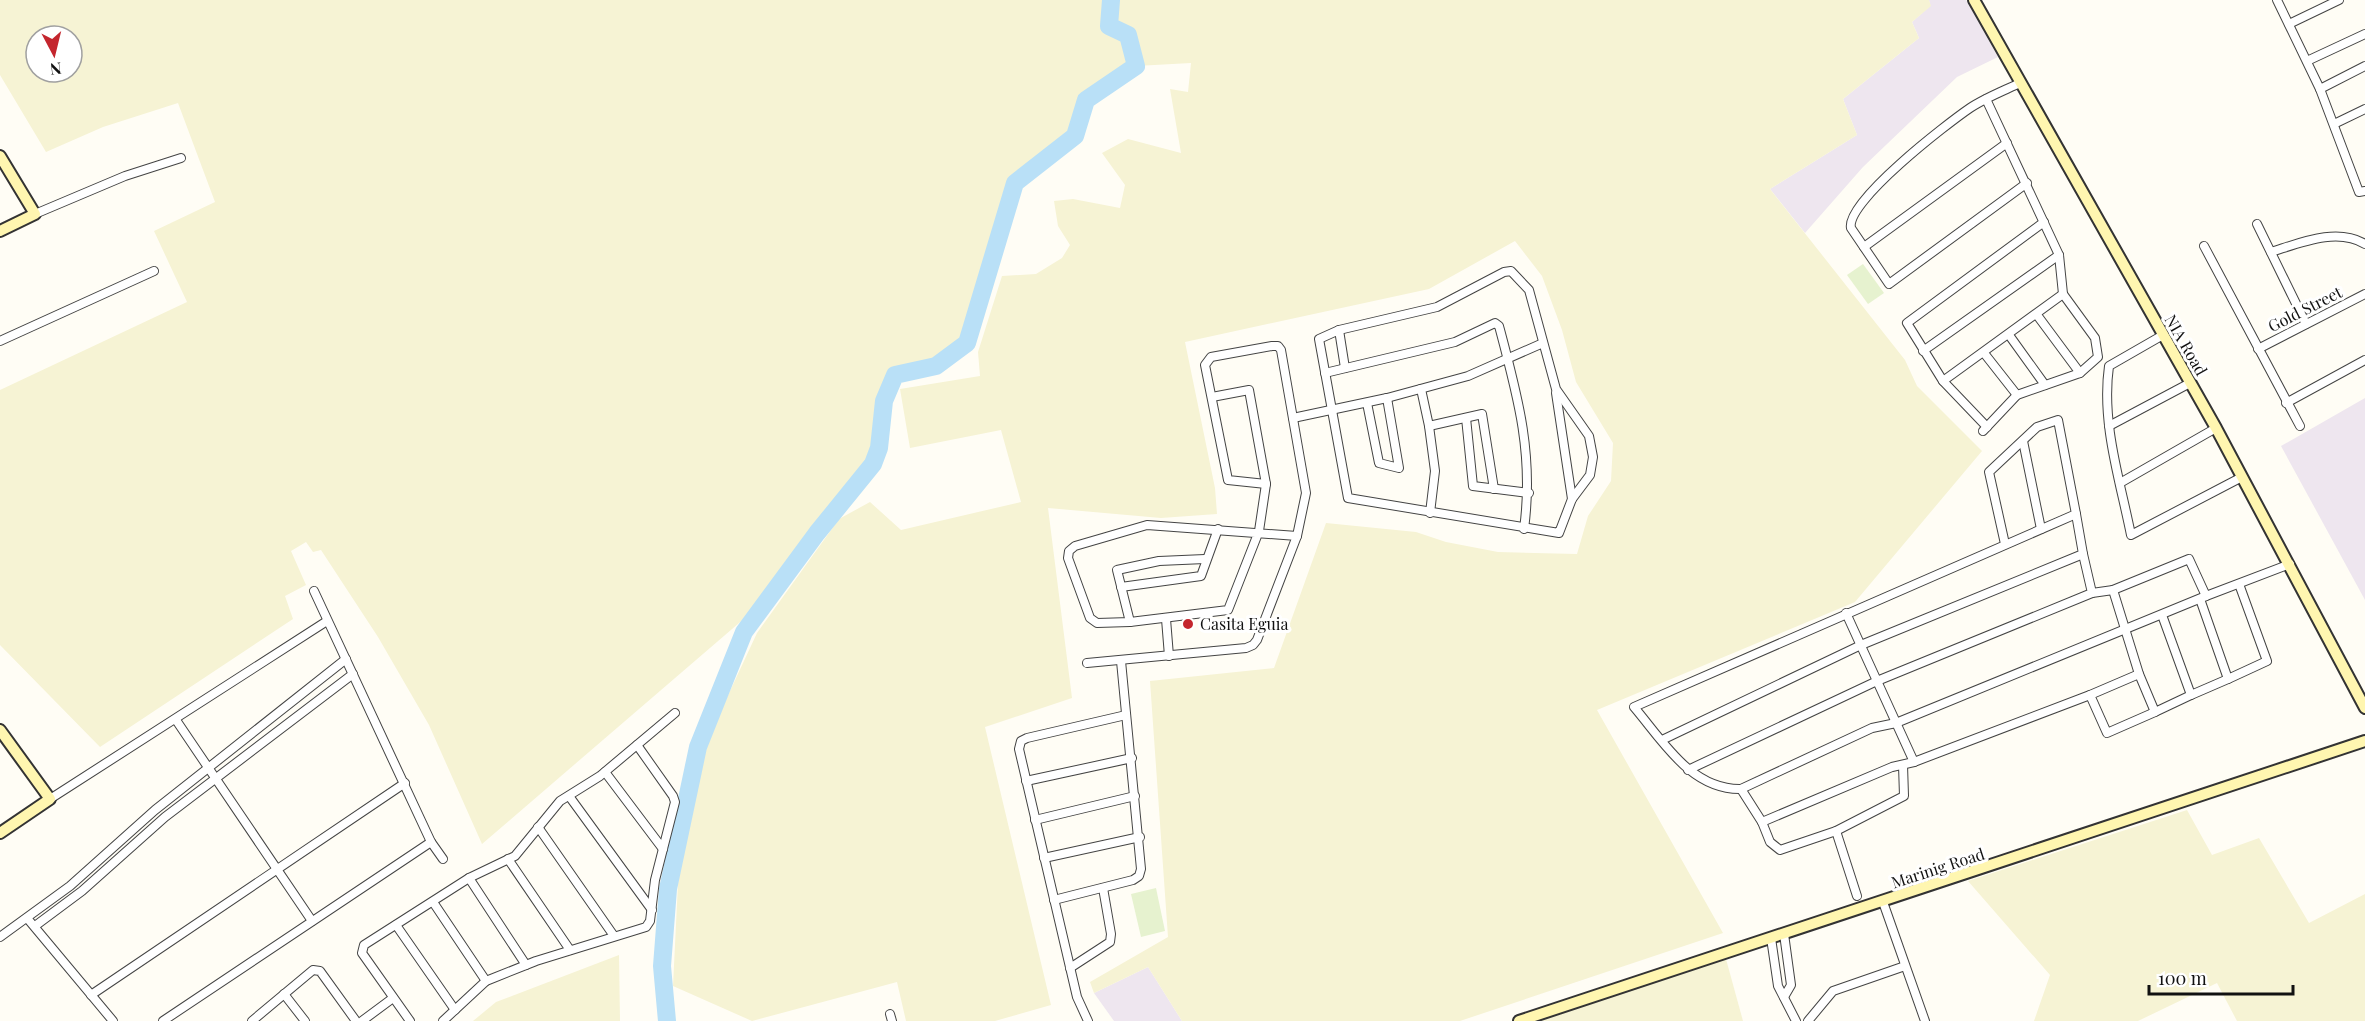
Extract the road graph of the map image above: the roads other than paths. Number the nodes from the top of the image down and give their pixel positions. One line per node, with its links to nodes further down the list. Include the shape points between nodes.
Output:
1 (1974, 0): 8 (street, NIA Road)
2 (2277, 0): 4 (street)
3 (2340, 0): 4 (street)
4 (2289, 24): 6 (street)
5 (2365, 34): 6 (street)
6 (2307, 62): 9 (street)
7 (2365, 66): 9 (street)
8 (2020, 83): 10 (street); 34 (street, NIA Road)
9 (2320, 89): 12 (street)
10 (1986, 99): 13 (street); 24 (street, via 1927,140 1882,180 1850,223)
11 (2365, 109): 12 (street)
12 (2334, 124): 17 (street, via 2360,192)
13 (2007, 143): 16 (street); 24 (street)
14 (181, 158): 18 (street, via 125,176)
15 (1, 160): 18 (street)
16 (2027, 183): 19 (street); 24 (street, via 1889,284)
17 (2365, 191)
18 (35, 214): 21 (street)
19 (2044, 222): 26 (street); 38 (street, via 1907,323)
20 (2257, 224): 25 (street)
21 (0, 231)
22 (2365, 244): 25 (street, via 2350,238 2324,237)
23 (2204, 246): 37 (street)
24 (1863, 247)
25 (2271, 252): 31 (street)
26 (2059, 255): 28 (street); 38 (street)
27 (154, 271): 35 (street)
28 (2063, 294): 30 (street); 44 (street, via 2095,338 2098,357)
29 (2365, 294): 31 (street, Gold Street)
30 (2037, 315): 33 (street); 44 (street)
31 (2306, 324): 37 (street, Gold Street)
32 (1339, 330): 36 (street, via 1437,307 1511,271 1529,291); 42 (street); 43 (street, via 1319,339)
33 (2009, 335): 39 (street); 47 (street)
34 (2163, 335): 46 (street, NIA Road); 59 (street, via 2109,366 2105,396)
35 (0, 341)
36 (1543, 343): 40 (street); 48 (street)
37 (2258, 349): 54 (street)
38 (1923, 351): 45 (street)
39 (1984, 353): 45 (street); 50 (street)
40 (1508, 357): 42 (street, via 1495,323 1455,342); 49 (street, via 1468,376); 67 (street, via 1528,456)
41 (2365, 360): 54 (street)
42 (1345, 368): 43 (street)
43 (1325, 373): 55 (street)
44 (2080, 373): 47 (street)
45 (1943, 381): 50 (street, via 1985,429)
46 (2190, 383): 59 (street); 61 (street, NIA Road)
47 (2045, 385): 50 (street)
48 (1556, 389): 68 (street); 68 (street, via 1589,436 1593,457 1590,475)
49 (1421, 390): 52 (street); 58 (street)
50 (2017, 395)
51 (1212, 397): 56 (street, via 1206,360 1278,346); 65 (street, via 1228,480); 65 (street, via 1249,390)
52 (1387, 399): 53 (street); 53 (street, via 1401,468 1379,463)
53 (1367, 403): 55 (street)
54 (2286, 403): 60 (street)
55 (1333, 410): 56 (street); 69 (street, via 1348,498)
56 (1293, 418): 75 (street, via 1306,493)
57 (1466, 418): 58 (street); 66 (street, via 1473,486); 66 (street, via 1478,414 1484,417)
58 (1429, 426): 69 (street, via 1435,471)
59 (2109, 426): 64 (street)
60 (2300, 426)
61 (2216, 428): 63 (street, NIA Road); 64 (street)
62 (2023, 441): 70 (street, via 2037,427 2058,420); 72 (street); 76 (street, via 1989,472)
63 (2242, 477): 64 (street, via 2131,535); 79 (street, NIA Road)
64 (2120, 483)
65 (1266, 484): 74 (street)
66 (1494, 489): 67 (street)
67 (1529, 493): 71 (street)
68 (1572, 499): 71 (street, via 1559,533)
69 (1430, 513): 71 (street)
70 (2076, 514): 72 (street); 77 (street)
71 (1524, 529)
72 (2042, 529): 76 (street)
73 (1218, 530): 74 (street); 78 (street); 90 (street, via 1147,525 1069,551 1068,558 1093,622)
74 (1259, 531): 75 (street); 88 (street, via 1228,610)
75 (1297, 536): 93 (street, via 1253,645)
76 (2004, 544): 86 (street)
77 (2083, 554): 84 (street); 92 (street)
78 (1205, 559): 81 (street, via 1201,576); 81 (street, via 1122,568 1116,574)
79 (2290, 564): 80 (street); 103 (street, NIA Road)
80 (2239, 584): 85 (street); 99 (street, via 2266,661)
81 (1121, 587): 90 (street)
82 (2113, 590): 84 (street); 85 (street, via 2188,559); 91 (street)
83 (314, 591): 89 (street)
84 (2092, 593): 100 (street)
85 (2203, 597): 87 (street); 99 (street)
86 (1846, 613): 92 (street); 110 (street, via 1634,707)
87 (2162, 615): 91 (street); 102 (street)
88 (1166, 619): 90 (street); 93 (street)
89 (327, 621): 94 (street); 107 (street)
90 (1130, 622)
91 (2124, 629): 98 (street); 108 (street)
92 (1861, 645): 100 (street); 110 (street)
93 (1169, 656): 95 (street)
94 (346, 658): 97 (street); 116 (street)
95 (1121, 661): 96 (street); 106 (street)
96 (1087, 663)
97 (353, 674): 119 (street); 121 (street)
98 (2139, 674): 101 (street); 104 (street)
99 (2228, 679): 102 (street)
100 (1877, 681): 108 (street); 117 (street)
101 (2090, 695): 104 (street, via 2108,733); 114 (street)
102 (2191, 695): 104 (street)
103 (2365, 708)
104 (2155, 712)
105 (675, 713): 112 (street)
106 (1126, 715): 113 (street); 120 (street, via 1021,741)
107 (176, 720): 116 (street); 125 (street)
108 (1896, 723): 114 (street); 122 (street, via 1872,728)
109 (0, 730): 125 (street)
110 (1662, 740): 117 (street)
111 (2365, 741): 143 (street, Marinig Road)
112 (637, 745): 118 (street); 133 (street, via 675,802)
113 (1132, 758): 120 (street); 124 (street)
114 (1914, 762): 115 (street)
115 (1903, 765): 127 (street); 129 (street, via 1904,796)
116 (210, 769): 119 (street); 145 (street)
117 (1688, 771): 122 (street, via 1718,786)
118 (605, 772): 123 (street); 133 (street)
119 (217, 779): 137 (street); 148 (street, via 165,817)
120 (1026, 781): 126 (street)
121 (405, 783): 132 (street); 137 (street)
122 (1741, 789): 127 (street)
123 (570, 796): 128 (street, via 560,801); 144 (street)
124 (1136, 796): 126 (street); 131 (street)
125 (50, 799): 130 (street)
126 (1035, 820): 134 (street)
127 (1762, 822): 129 (street, via 1770,842 1780,850)
128 (538, 827): 136 (street, via 523,849); 150 (street)
129 (1836, 831): 140 (street)
130 (0, 833)
131 (1140, 837): 134 (street); 139 (street, via 1139,876)
132 (431, 842): 135 (street); 146 (street)
133 (663, 849): 144 (street)
134 (1044, 858): 141 (street)
135 (442, 859)
136 (508, 859): 138 (street); 153 (street)
137 (277, 870): 146 (street); 159 (street)
138 (470, 878): 142 (street); 154 (street)
139 (1102, 888): 141 (street); 156 (street, via 1110,942)
140 (1857, 896)
141 (1054, 900): 156 (street)
142 (433, 902): 147 (street); 157 (street)
143 (1883, 902): 149 (street, Marinig Road); 155 (street)
144 (652, 910): 150 (street, via 646,927)
145 (27, 918): 148 (street); 151 (street)
146 (312, 921): 164 (street)
147 (396, 925): 161 (street, via 362,949); 162 (street)
148 (35, 927): 159 (street)
149 (1784, 934): 152 (street, Marinig Road); 160 (street, via 1791,985)
150 (614, 936): 153 (street)
151 (0, 937)
152 (1771, 938): 160 (street, via 1778,986); 172 (street, Marinig Road)
153 (570, 950): 154 (street)
154 (526, 965): 157 (street)
155 (1905, 966): 174 (street, via 1833,991); 175 (street)
156 (1070, 968): 171 (street, via 1077,997)
157 (486, 981): 162 (street)
158 (284, 994): 165 (street); 166 (street); 167 (street, via 306,974 320,971)
159 (91, 995): 163 (street)
160 (1785, 997): 173 (street)
161 (393, 998): 168 (street); 169 (street)
162 (455, 1010): 170 (street)
163 (113, 1021)
164 (163, 1021)
165 (252, 1021)
166 (305, 1021)
167 (356, 1021)
168 (362, 1021)
169 (410, 1021)
170 (443, 1021)
171 (1089, 1021)
172 (1519, 1021)
173 (1796, 1021)
174 (1808, 1021)
175 (1926, 1021)

